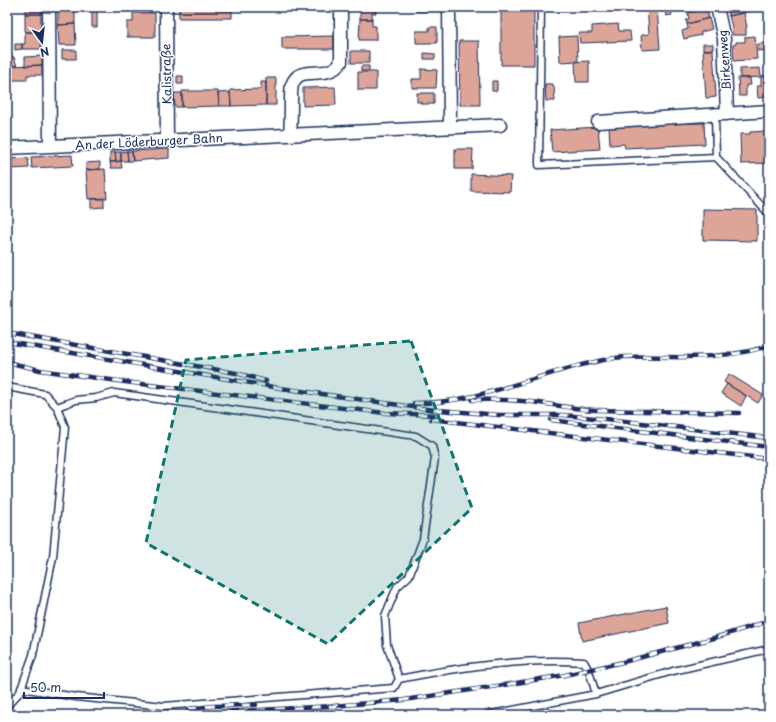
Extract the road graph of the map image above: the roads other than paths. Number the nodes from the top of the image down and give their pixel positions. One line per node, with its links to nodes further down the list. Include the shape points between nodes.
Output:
1 (49, 7): 14 (street)
2 (166, 7): 13 (street, Kalistraße)
3 (341, 7): 12 (street, via 341,62 327,72 303,73 296,78 292,86)
4 (449, 7): 11 (street)
5 (541, 7): 16 (lane, via 539,165)
6 (717, 7): 8 (street, Birkenweg, via 724,39)
7 (769, 111): 8 (street)
8 (721, 114): 9 (street); 16 (lane)
9 (598, 122)
10 (500, 125): 11 (street, An der Löderburger Bahn)
11 (450, 127): 12 (street, An der Löderburger Bahn)
12 (290, 135): 13 (street, An der Löderburger Bahn)
13 (167, 140): 14 (street, An der Löderburger Bahn)
14 (50, 146): 15 (street, An der Löderburger Bahn)
15 (7, 148)
16 (716, 157): 17 (lane)
17 (769, 214)
18 (7, 386): 19 (lane, via 45,394)
19 (57, 407): 21 (lane, via 76,400 114,393 416,436 432,446 435,458 424,539 409,576 397,588 386,616 387,645); 22 (lane, via 66,427 53,557 33,655)
20 (769, 649): 23 (lane, via 673,671)
21 (399, 679): 22 (lane, via 394,688 164,706 76,697); 23 (lane, via 498,663 584,662)
22 (21, 688): 24 (lane)
23 (596, 694): 25 (lane)
24 (7, 706)
25 (486, 715)

